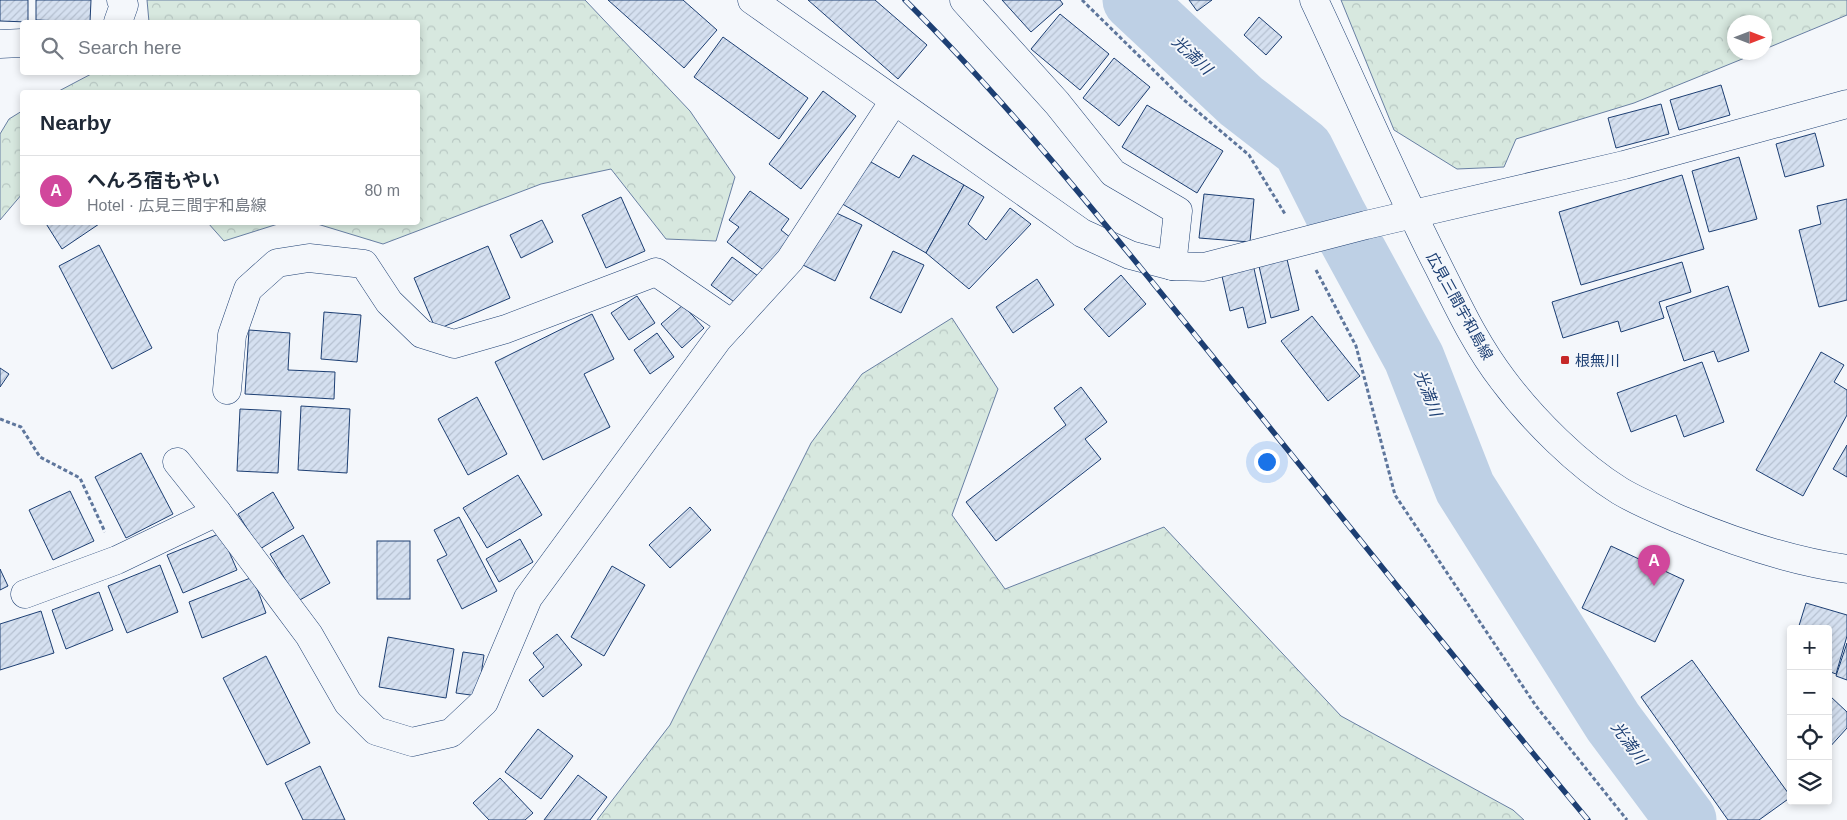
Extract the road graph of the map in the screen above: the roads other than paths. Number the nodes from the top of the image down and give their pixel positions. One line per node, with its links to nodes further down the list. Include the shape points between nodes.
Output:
1 (120, 0): 5 (street, via 124,6)
2 (752, 0): 8 (street)
3 (964, 0): 11 (street, via 1057,103 1113,173 1178,211)
4 (1314, 0): 10 (street, 広見三間宇和島線)
5 (119, 20)
6 (20, 43): 7 (street)
7 (0, 44)
8 (894, 101): 11 (street, via 1082,233 1130,255); 12 (street, via 790,260)
9 (1847, 104): 10 (street, via 1624,165)
10 (1412, 216): 11 (street, via 1204,267); 16 (street, 広見三間宇和島線, via 1476,340 1503,380 1542,425 1582,462 1620,490 1666,514 1772,554)
11 (1172, 266)
12 (732, 324): 13 (street, via 656,272 506,330 454,344 422,334 389,302 364,264 309,258 277,263 248,289 232,335); 15 (street, via 718,338 528,598 484,702 451,733 412,742 376,731 348,703 309,635)
13 (227, 390)
14 (177, 462): 15 (street)
15 (217, 512): 17 (street, via 118,560)
16 (1847, 569)
17 (25, 594)

